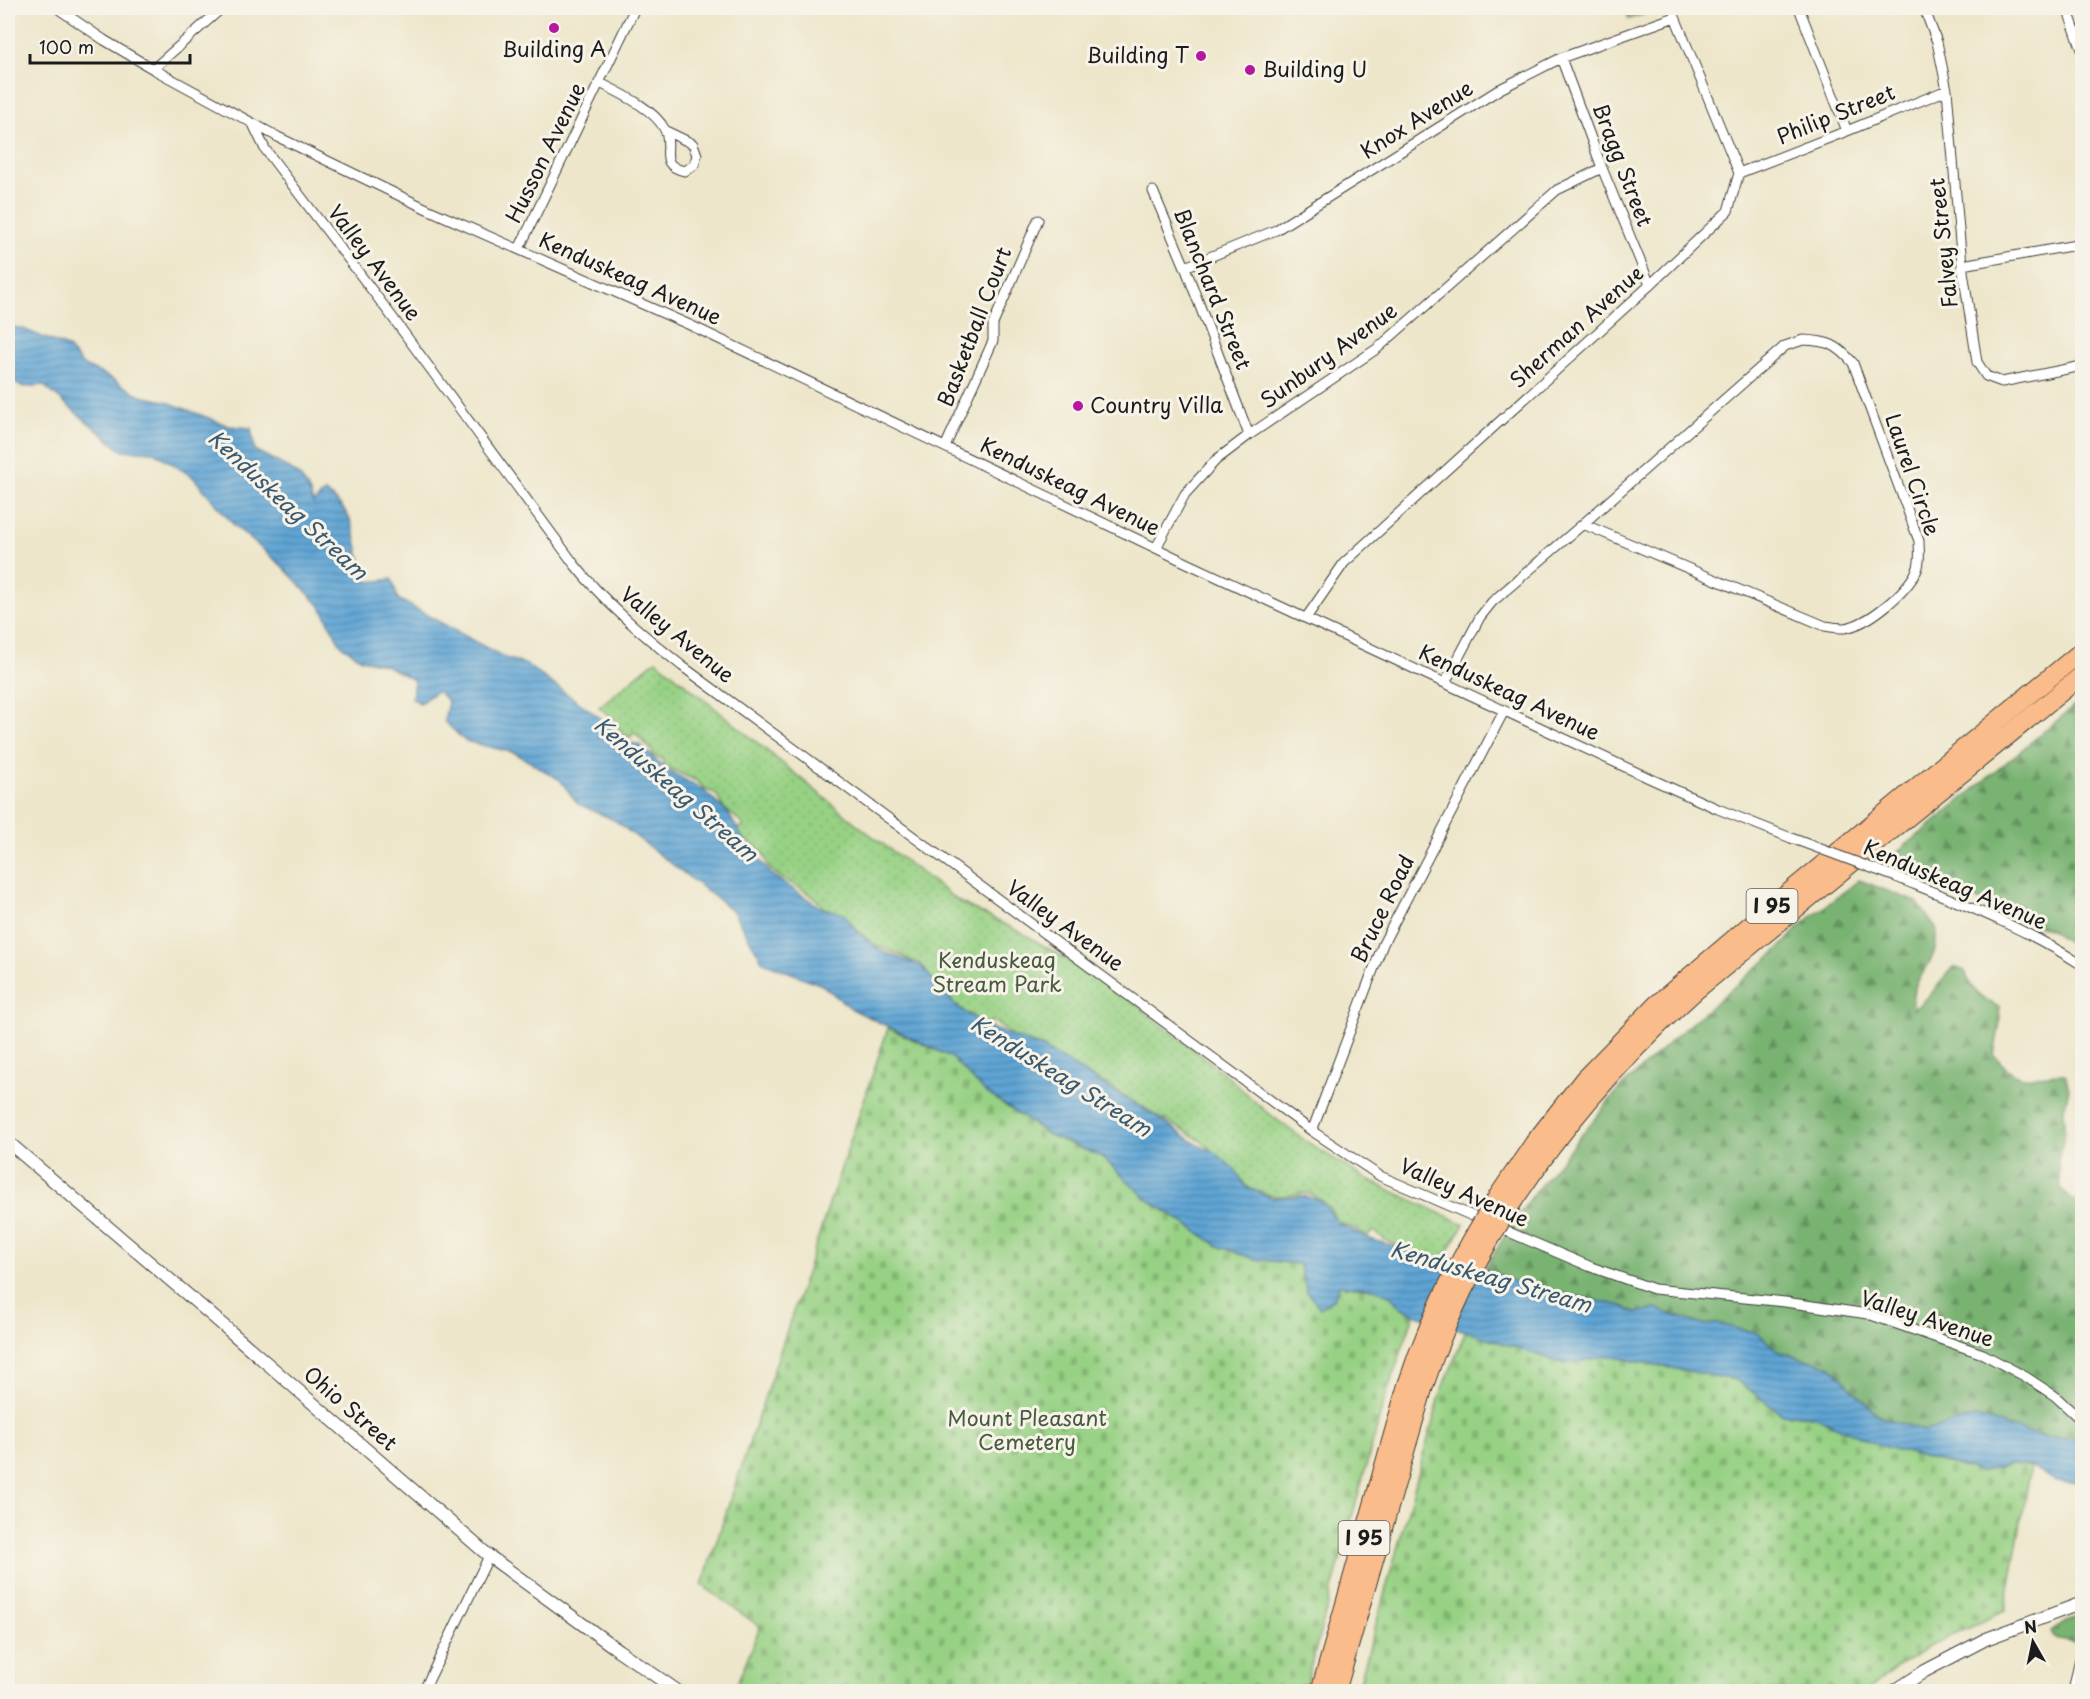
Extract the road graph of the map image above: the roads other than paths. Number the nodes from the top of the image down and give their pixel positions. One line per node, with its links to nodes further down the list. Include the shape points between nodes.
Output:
1 (57, 8): 9 (street, Kenduskeag Avenue)
2 (222, 8): 9 (street)
3 (635, 8): 10 (street, Husson Avenue)
4 (1799, 8): 14 (street)
5 (1924, 8): 11 (street, Falvey Street, via 1937,42)
6 (2067, 8): 7 (street)
7 (2082, 50)
8 (1561, 58): 15 (street, Bragg Street); 16 (street, Knox Avenue, via 1675,17); 22 (street, Knox Avenue, via 1500,88 1276,231)
9 (153, 69): 12 (street, Kenduskeag Avenue)
10 (600, 83): 13 (street, via 628,97); 20 (street, Husson Avenue)
11 (1947, 90): 14 (street, Philip Street); 21 (street, Falvey Street)
12 (253, 124): 20 (street, Kenduskeag Avenue); 35 (street, Valley Avenue, via 265,149 567,555 613,607 682,666)
13 (666, 131): 13 (street, via 667,160 675,169 686,171 694,165 697,155 693,144)
14 (1847, 131): 16 (street, Philip Street)
15 (1602, 168): 23 (street, Bragg Street); 25 (street, Sunbury Avenue, via 1557,190 1378,348)
16 (1739, 172): 23 (street, Sherman Avenue, via 1728,211)
17 (1153, 191): 22 (street, Blanchard Street)
18 (1038, 220): 26 (street, Basketball Court, via 993,324 993,341)
19 (2082, 244): 21 (street)
20 (519, 249): 26 (street, Kenduskeag Avenue, via 692,326)
21 (1962, 265): 24 (street, Falvey Street, via 1977,362 1986,376 2002,382)
22 (1185, 267): 25 (street, Blanchard Street)
23 (1650, 285): 29 (street, Sherman Avenue, via 1344,563)
24 (2082, 366)
25 (1249, 435): 28 (street, Sunbury Avenue, via 1216,460 1194,484 1178,505)
26 (945, 447): 28 (street, Kenduskeag Avenue)
27 (1582, 524): 27 (street, Laurel Circle, via 1785,345 1803,340 1823,341 1841,348 1853,363 1918,541 1920,559 1917,570 1898,596 1857,625 1842,628 1825,626); 32 (street, Laurel Circle, via 1492,602)
28 (1156, 548): 29 (street, Kenduskeag Avenue)
29 (1306, 618): 32 (street, Kenduskeag Avenue)
30 (2082, 651): 37 (highway, I 95, via 1657,1004 1577,1087 1534,1143)
31 (2082, 675): 37 (highway, I 95, via 1695,991 1626,1057)
32 (1445, 683): 33 (street, Kenduskeag Avenue)
33 (1504, 711): 34 (street, Kenduskeag Avenue, bridge, via 1673,790 2006,922); 35 (street, Bruce Road, via 1383,944)
34 (2082, 965)
35 (1312, 1131): 39 (street, Valley Avenue, via 1380,1176 1591,1267 1654,1289 1868,1314 1983,1354 2055,1396)
36 (8, 1142): 40 (street, Ohio Street)
37 (1506, 1198): 38 (highway, I 95, bridge)
38 (1415, 1387): 45 (highway, I 95); 46 (highway, I 95)
39 (2082, 1421)
40 (489, 1556): 43 (street, Ohio Street); 44 (street)
41 (2082, 1602): 47 (street, via 1986,1639)
42 (2081, 1653): 48 (street)
43 (677, 1691)
44 (423, 1692)
45 (1320, 1692)
46 (1336, 1692)
47 (1893, 1692)
48 (2073, 1692)

